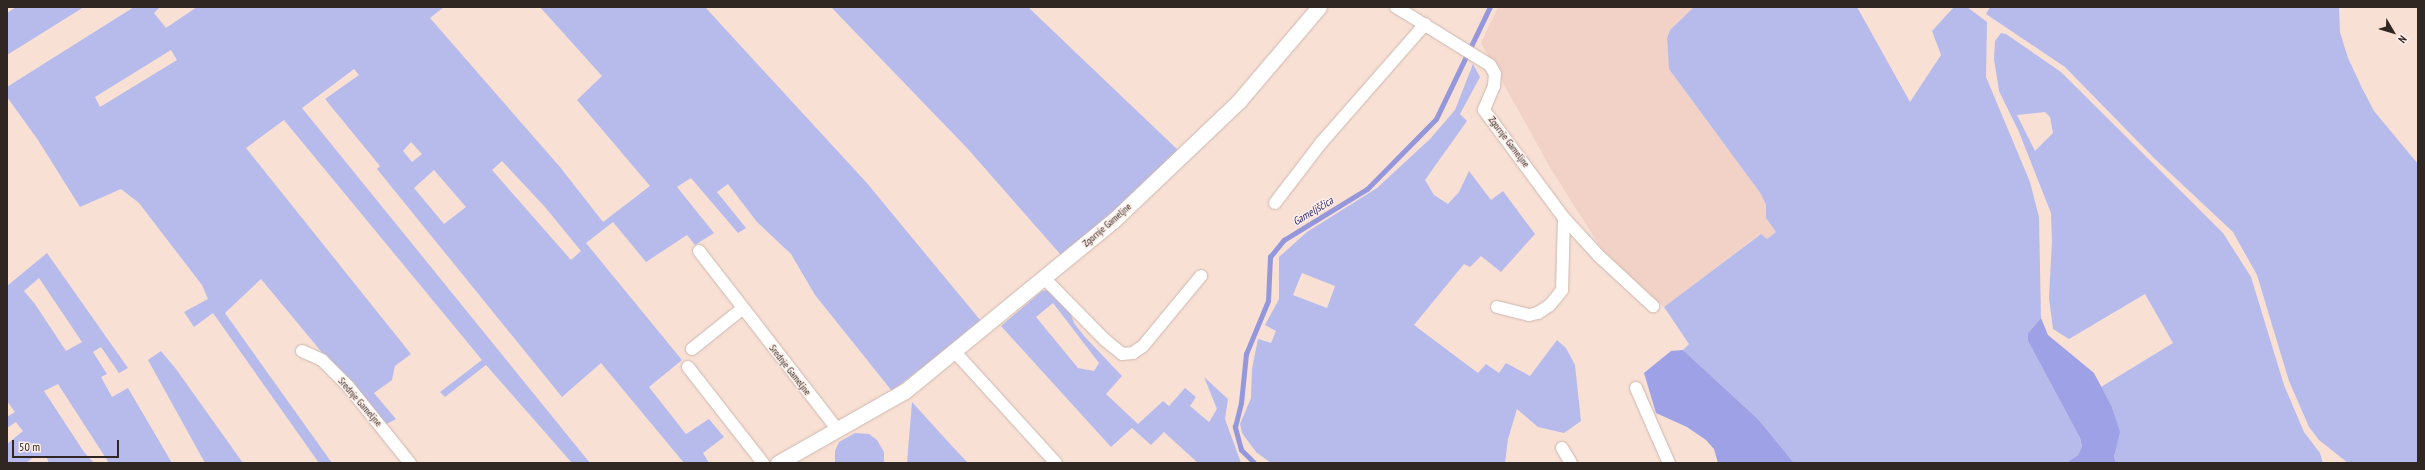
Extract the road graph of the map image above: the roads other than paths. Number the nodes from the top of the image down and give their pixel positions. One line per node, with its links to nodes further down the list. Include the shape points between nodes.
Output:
1 (1319, 7): 8 (street, Zgornje Gameljne, via 1267,72 1199,141 1113,221)
2 (1396, 7): 3 (street, Zgornje Gameljne)
3 (1425, 24): 4 (street, via 1322,143); 5 (street, Zgornje Gameljne, via 1490,65 1495,74 1494,86 1484,110)
4 (1275, 203)
5 (1564, 218): 9 (street, Zgornje Gameljne, via 1599,256); 10 (street, via 1562,290 1550,306 1538,314 1529,315)
6 (699, 251): 11 (street, Srednje Gameljne)
7 (1201, 276): 8 (street, via 1143,346 1133,353 1122,354)
8 (1044, 278): 14 (street)
9 (1654, 306)
10 (1497, 307)
11 (742, 309): 12 (street); 17 (street, Srednje Gameljne)
12 (692, 349)
13 (302, 351): 19 (street, Srednje Gameljne, via 322,360 348,386)
14 (955, 352): 17 (street, via 905,391); 22 (street)
15 (688, 367): 20 (street)
16 (1636, 388): 24 (street)
17 (838, 430): 21 (street)
18 (1562, 448): 23 (street)
19 (410, 463)
20 (763, 463)
21 (778, 463)
22 (1056, 463)
23 (1571, 463)
24 (1669, 463)

